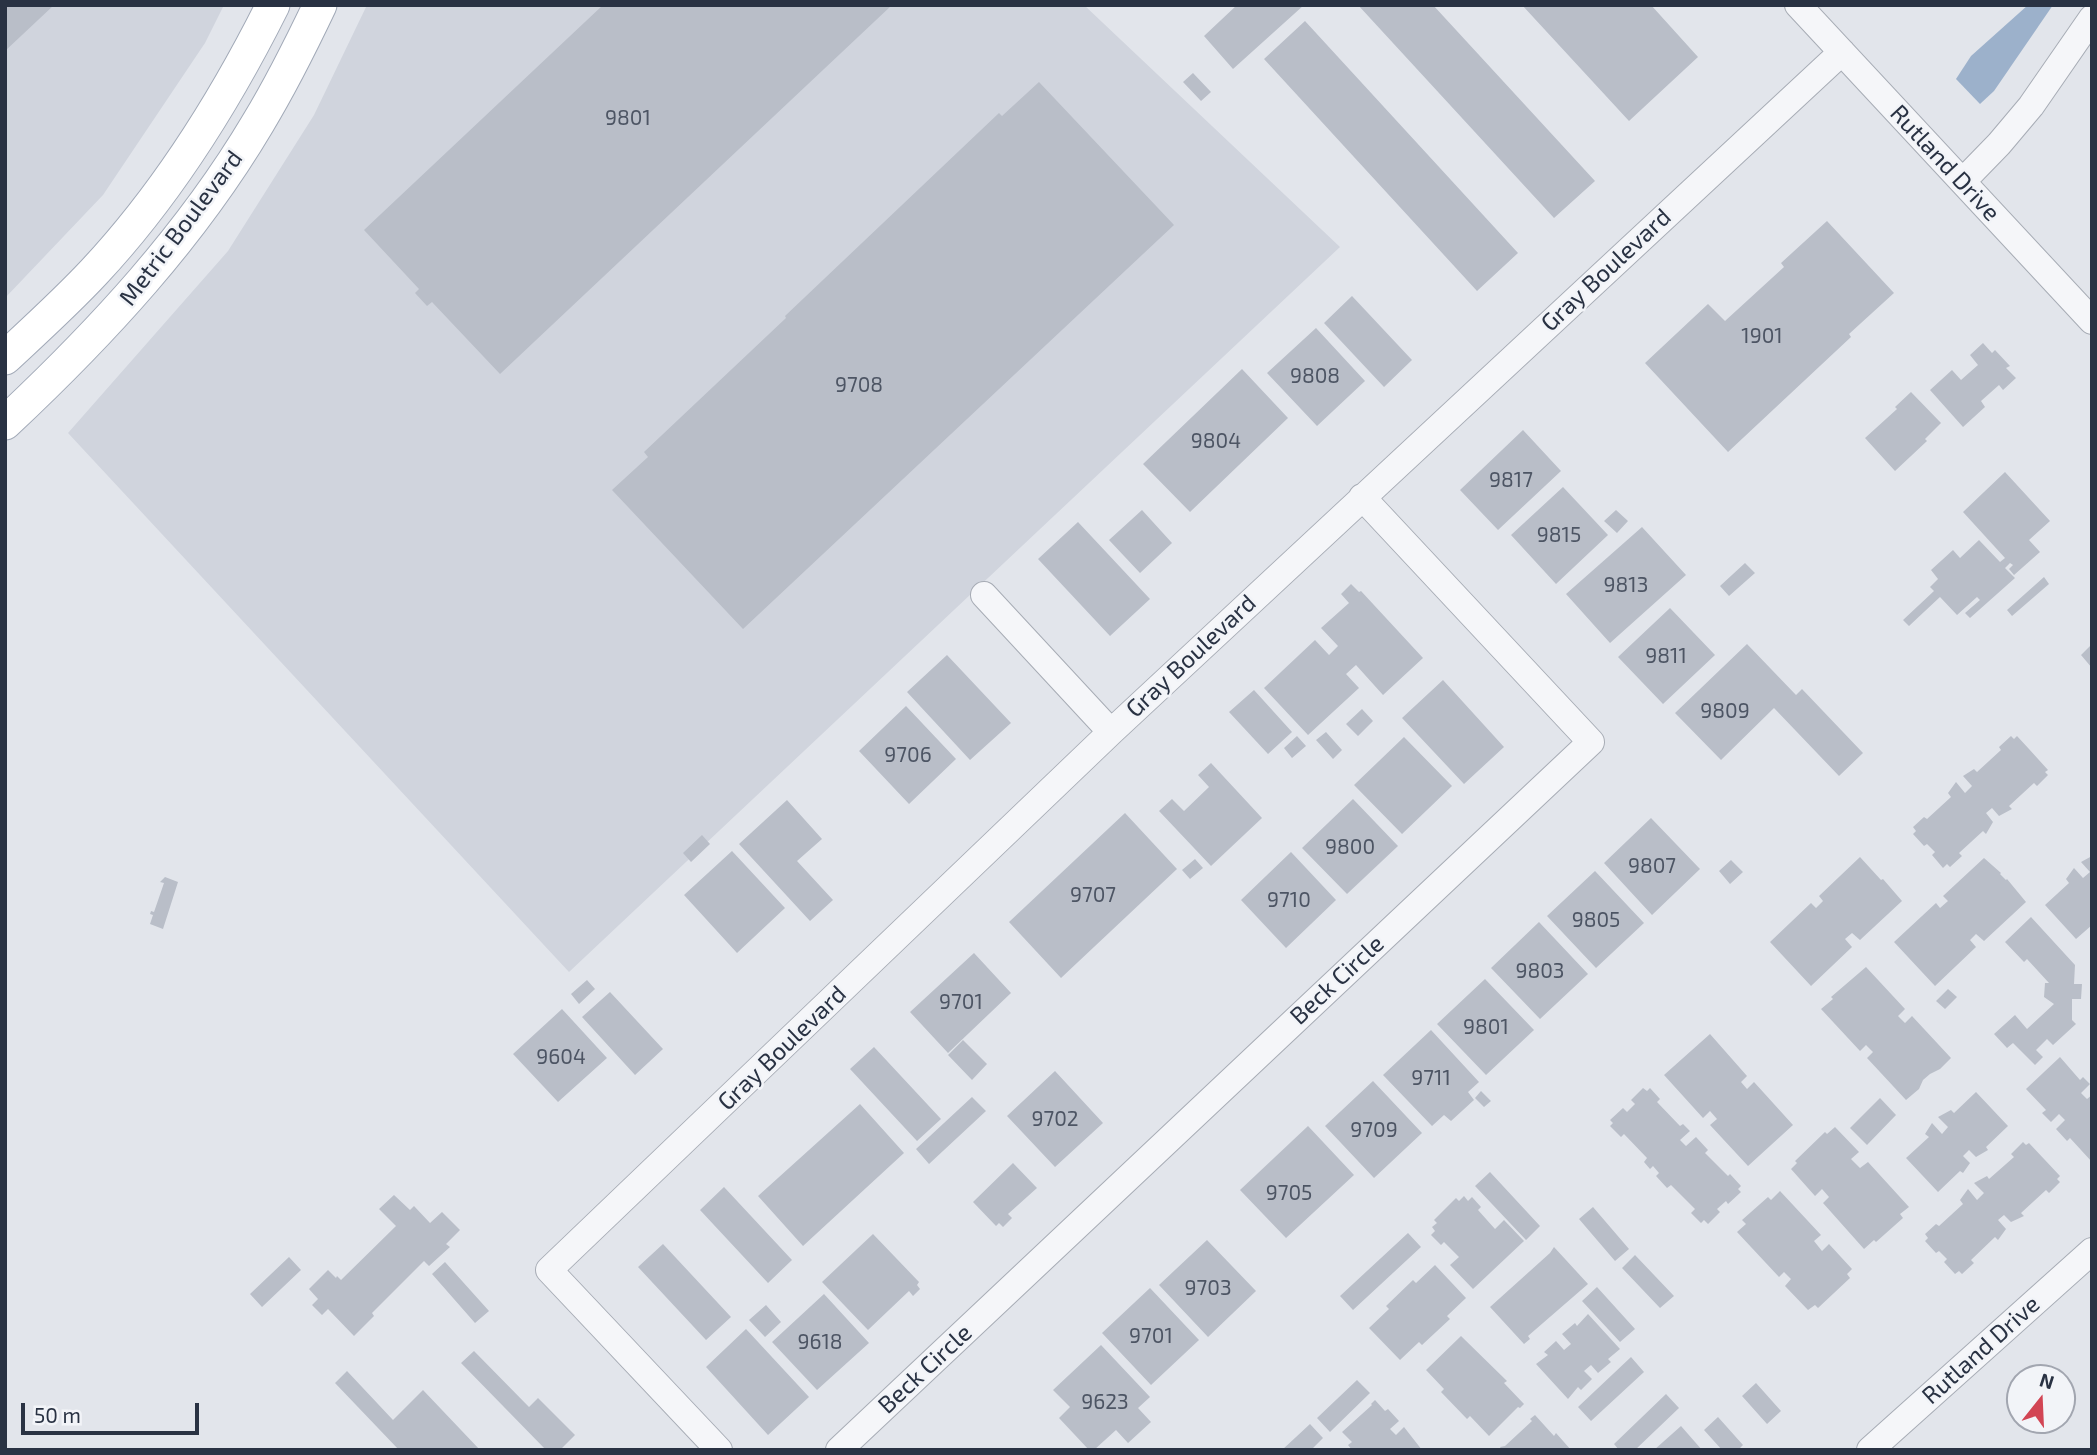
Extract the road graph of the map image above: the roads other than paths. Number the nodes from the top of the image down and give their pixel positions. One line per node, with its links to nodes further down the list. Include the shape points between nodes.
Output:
1 (273, 5): 6 (main road, Metric Boulevard, via 234,80)
2 (320, 5): 8 (main road, Metric Boulevard, via 258,124)
3 (1798, 5): 5 (street, Rutland Drive)
4 (2092, 18): 7 (street, via 2031,106)
5 (1842, 52): 7 (street, Rutland Drive); 12 (street, Gray Boulevard)
6 (178, 167): 8 (main road); 10 (main road, Metric Boulevard, via 95,271)
7 (1963, 181): 9 (street, Rutland Drive)
8 (214, 190): 11 (main road, Metric Boulevard, via 132,295)
9 (2092, 321)
10 (5, 358)
11 (5, 423)
12 (1362, 497): 14 (street, Gray Boulevard); 17 (street, Beck Circle, via 1591,741)
13 (985, 595): 14 (street)
14 (1111, 732): 16 (street, Gray Boulevard, via 549,1269)
15 (2092, 1251): 18 (street, Rutland Drive)
16 (719, 1450)
17 (839, 1450)
18 (1870, 1450)

